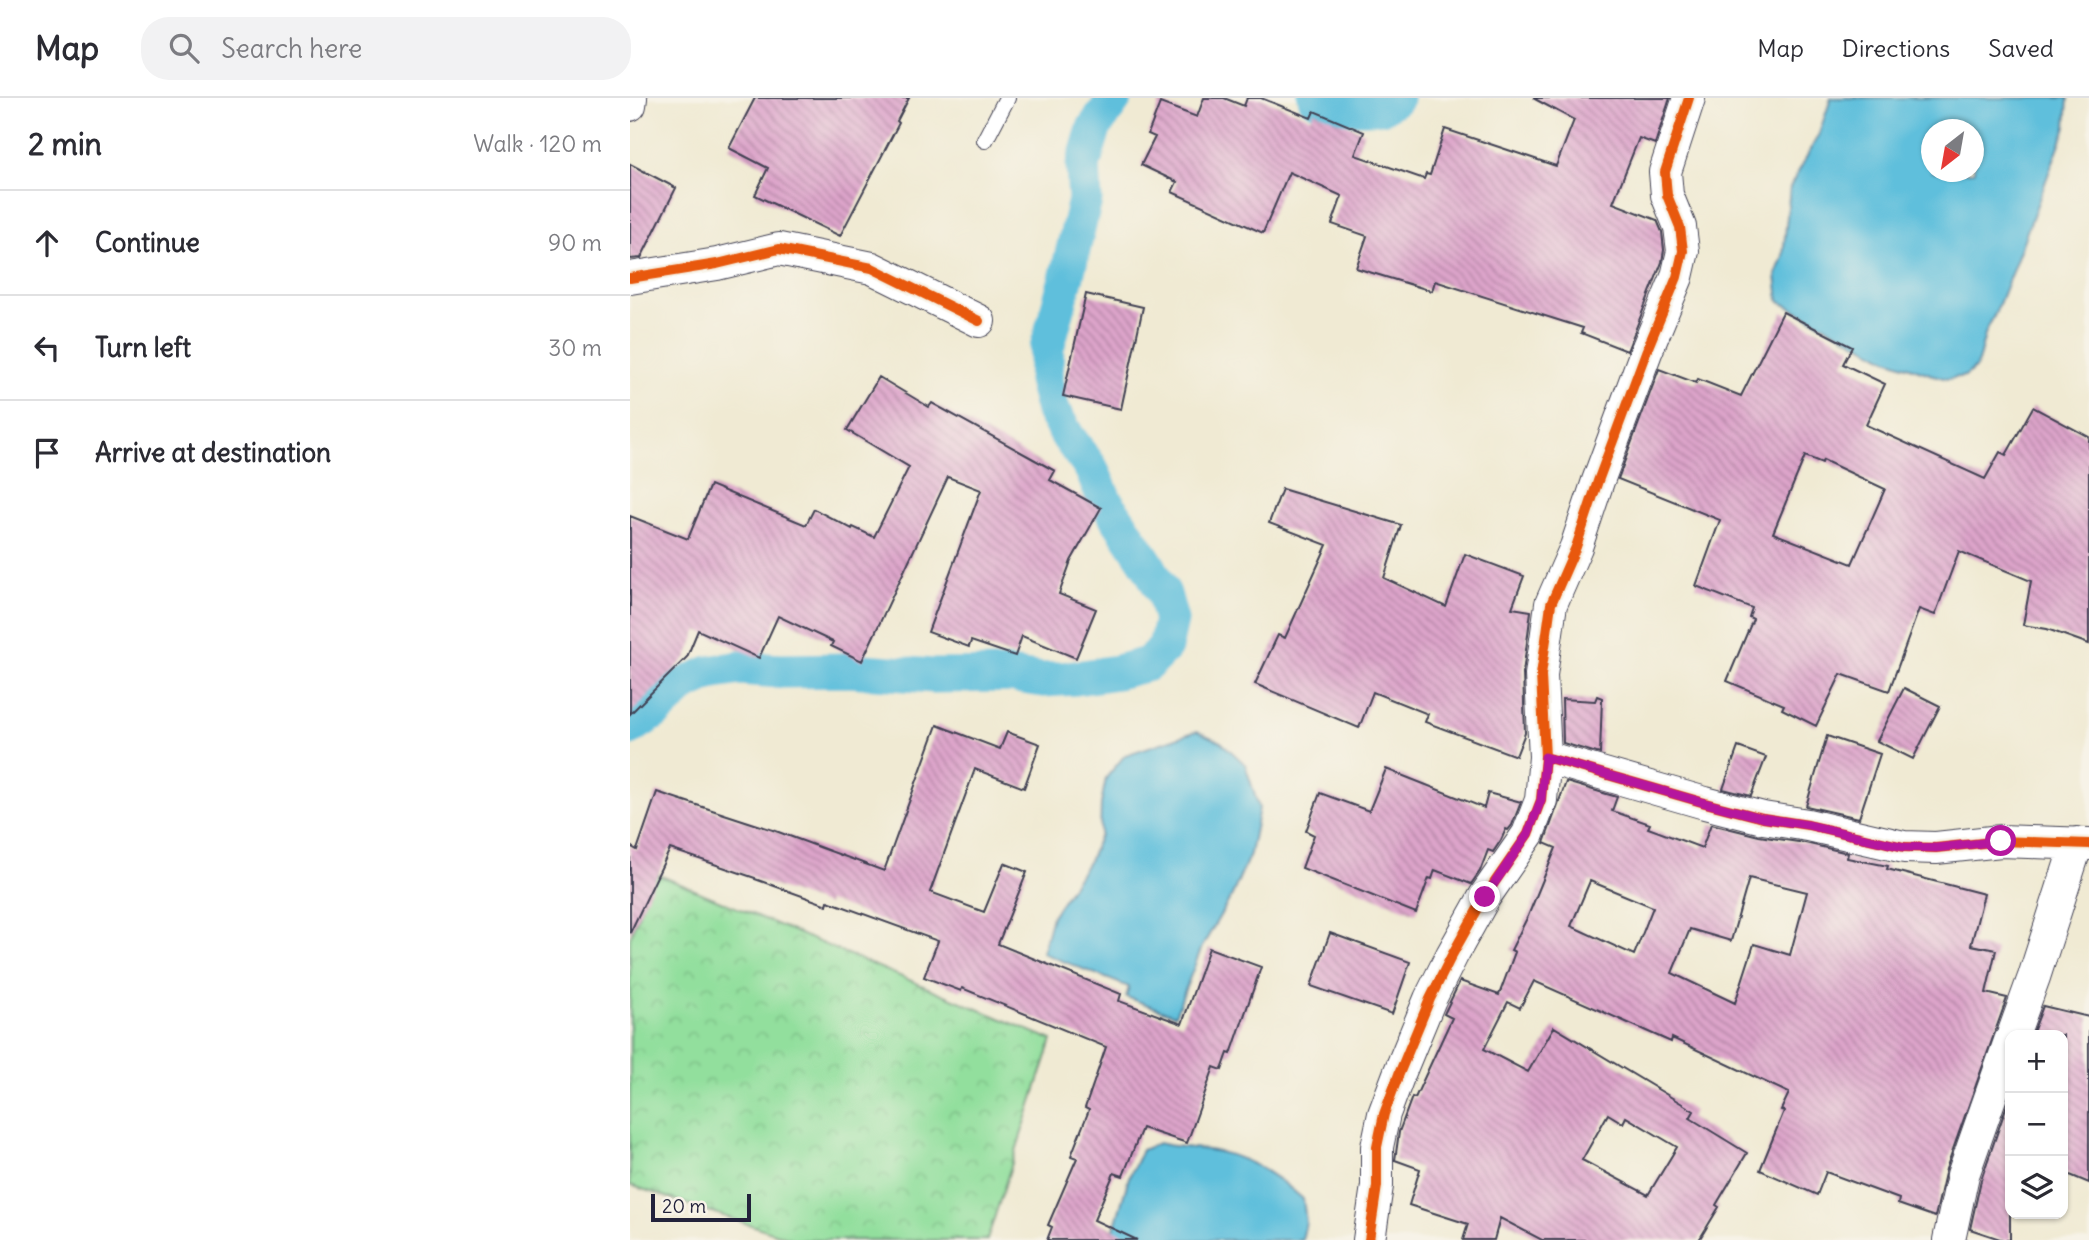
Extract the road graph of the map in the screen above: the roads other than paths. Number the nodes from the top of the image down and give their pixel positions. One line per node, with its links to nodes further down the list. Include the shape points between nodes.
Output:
1 (631, 98): 4 (street)
2 (1007, 98): 5 (lane)
3 (1689, 98): 8 (street, via 1665,172 1683,251 1551,604 1541,675)
4 (630, 105)
5 (985, 141)
6 (630, 278): 7 (street, via 779,249 872,268)
7 (979, 321)
8 (1545, 757): 9 (street, via 1763,818 1904,847 2001,841); 12 (street, via 1541,800 1528,834 1452,955 1384,1114)
9 (2083, 844): 10 (street)
10 (2014, 1030)
11 (2005, 1055): 13 (street, via 1963,1175)
12 (1369, 1240)
13 (1950, 1240)

